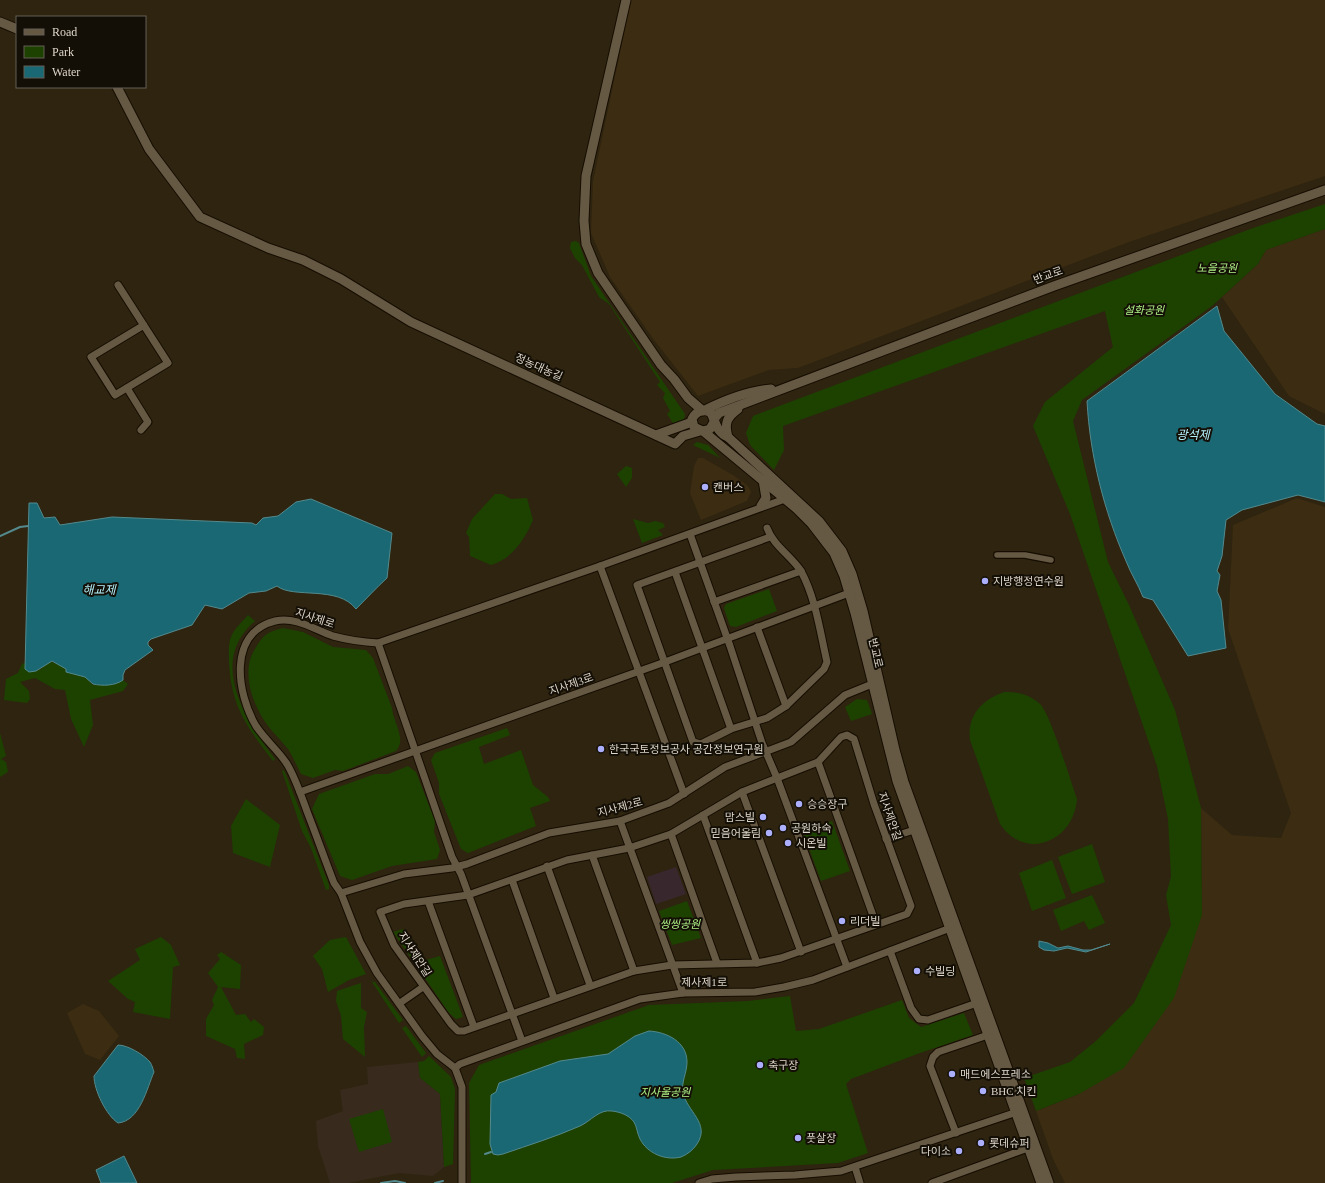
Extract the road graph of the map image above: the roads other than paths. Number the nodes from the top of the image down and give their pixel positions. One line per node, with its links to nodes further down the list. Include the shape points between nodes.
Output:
1 (626, 0): 8 (street, via 586,176 584,234 598,273)
2 (0, 22): 3 (street)
3 (16, 29)
4 (118, 88): 18 (street, 정농대농길, via 150,148 200,217 268,248 303,260 342,279 411,322)
5 (1325, 190): 10 (street, 반교로, via 1054,286)
6 (118, 285): 7 (street)
7 (144, 325): 9 (street, via 168,363); 9 (street, via 91,358 115,395)
8 (661, 365): 12 (street, via 688,398); 13 (street, via 661,369 691,412)
9 (127, 388): 16 (street, via 148,422)
10 (780, 388): 11 (street, 반교로); 12 (street, 반교로, via 757,390)
11 (743, 404): 14 (street, 반교로, via 719,413); 19 (street, via 726,421)
12 (704, 410): 13 (street, via 697,413); 14 (street, via 711,413)
13 (692, 420): 15 (street); 17 (street, via 694,427)
14 (714, 421): 17 (street, via 710,429); 19 (street, 반교로, via 722,435)
15 (676, 429): 18 (street); 20 (street)
16 (141, 430)
17 (702, 431): 20 (street); 21 (street, 반교로)
18 (656, 435): 20 (street, 정농대농길)
19 (728, 437): 42 (street, 반교로, via 819,521 844,556 863,611)
20 (672, 442)
21 (762, 478): 22 (street, 반교로); 23 (street, via 766,498)
22 (785, 499): 23 (street, 지사제로); 33 (street, 반교로, via 811,523 834,553)
23 (761, 506): 25 (street, 지사제로)
24 (767, 528): 26 (street)
25 (690, 534): 29 (street); 30 (street, 지사제로)
26 (770, 536): 29 (street); 31 (street)
27 (997, 555): 28 (street, via 1025,555)
28 (1051, 560)
29 (700, 562): 32 (street); 34 (street)
30 (600, 566): 38 (street, 지사제로); 41 (street)
31 (801, 571): 34 (street); 35 (street)
32 (675, 572): 39 (street); 40 (street, via 637,585)
33 (849, 593): 35 (street, 지사제3로); 42 (street, 반교로)
34 (714, 602): 37 (street)
35 (815, 607): 36 (street, 지사제3로); 43 (street, via 827,662 824,669)
36 (757, 627): 37 (street, 지사제3로); 43 (street)
37 (728, 638): 39 (street, 지사제3로); 44 (street)
38 (378, 643): 47 (street); 50 (street, 지사제로, via 353,641 287,620 261,626 249,637 242,649 240,676 251,715 257,727 287,764)
39 (703, 647): 40 (street, 지사제3로); 45 (street)
40 (664, 662): 41 (street, 지사제3로); 45 (street, via 693,742 701,744)
41 (638, 672): 47 (street, 지사제3로); 52 (street)
42 (875, 683): 46 (street, 지사제2로, via 845,695 791,742); 55 (street, 반교로, via 888,752); 67 (street, 반교로, via 904,782)
43 (786, 706): 44 (street, via 767,718)
44 (756, 721): 45 (street); 46 (street)
45 (731, 729)
46 (767, 751): 49 (street); 52 (street, 지사제2로, via 725,767)
47 (416, 752): 50 (street, 지사제3로); 61 (street, via 452,857)
48 (818, 762): 49 (street, 지사제안길); 57 (street, 지사제안길, via 841,737 847,735 854,739); 66 (street)
49 (777, 778): 51 (street, 지사제안길); 68 (street)
50 (300, 792): 63 (street, 지사제로, via 334,882)
51 (742, 792): 53 (street, 지사제안길); 70 (street)
52 (684, 794): 54 (street, 지사제2로, via 669,803)
53 (703, 816): 56 (street, 지사제안길); 71 (street)
54 (620, 821): 58 (street); 61 (street, 지사제2로, via 549,833)
55 (914, 830): 57 (street); 67 (street, 반교로)
56 (671, 834): 58 (street, 지사제안길); 72 (street)
57 (886, 839): 66 (street, 지사제안길, via 911,906 907,914)
58 (629, 848): 59 (street, 지사제안길); 73 (street)
59 (592, 855): 60 (street, 지사제안길); 75 (street)
60 (547, 866): 62 (street, 지사제안길); 76 (street)
61 (458, 867): 63 (street, 지사제2로, via 404,874); 64 (street)
62 (512, 880): 64 (street, 지사제안길); 79 (street)
63 (341, 893): 80 (street, 지사제로, via 369,960)
64 (468, 895): 65 (street, 지사제안길); 82 (street)
65 (428, 901): 77 (street, 지사제안길, via 404,904 380,912 394,945); 83 (street)
66 (876, 924): 68 (street, 지사제안길)
67 (952, 928): 69 (street, 제사제1로); 81 (street); 87 (street)
68 (836, 940): 70 (street, 지사제안길); 74 (street)
69 (890, 951): 74 (street, 제사제1로); 81 (street, via 911,1008 919,1019 928,1020)
70 (800, 952): 71 (street, 지사제안길)
71 (757, 962): 72 (street, 지사제안길)
72 (717, 963): 73 (street, 지사제안길)
73 (672, 965): 75 (street, 지사제안길); 78 (street)
74 (847, 967): 78 (street, 제사제1로, via 813,980 755,992)
75 (634, 971): 76 (street, 지사제안길)
76 (590, 985): 79 (street, 지사제안길)
77 (423, 987): 80 (street); 83 (street, 지사제안길, via 458,1031)
78 (682, 993): 85 (street, 제사제1로, via 628,1003)
79 (554, 998): 82 (street, 지사제안길)
80 (400, 1003): 86 (street, 지사제로, via 437,1054)
81 (977, 1003): 84 (street)
82 (511, 1014): 83 (street, 지사제안길); 85 (street)
83 (474, 1027)
84 (988, 1035): 87 (street); 88 (street, via 938,1052 930,1066)
85 (522, 1041): 86 (street, 제사제1로)
86 (455, 1068): 91 (street, via 462,1087)
87 (1018, 1111): 88 (street); 89 (street); 96 (street)
88 (956, 1133): 90 (street)
89 (1028, 1148): 94 (street); 95 (street)
90 (855, 1167): 92 (street, via 832,1172 712,1179); 93 (street)
91 (462, 1183)
92 (699, 1183)
93 (860, 1183)
94 (932, 1183)
95 (1042, 1183)
96 (1049, 1183)

